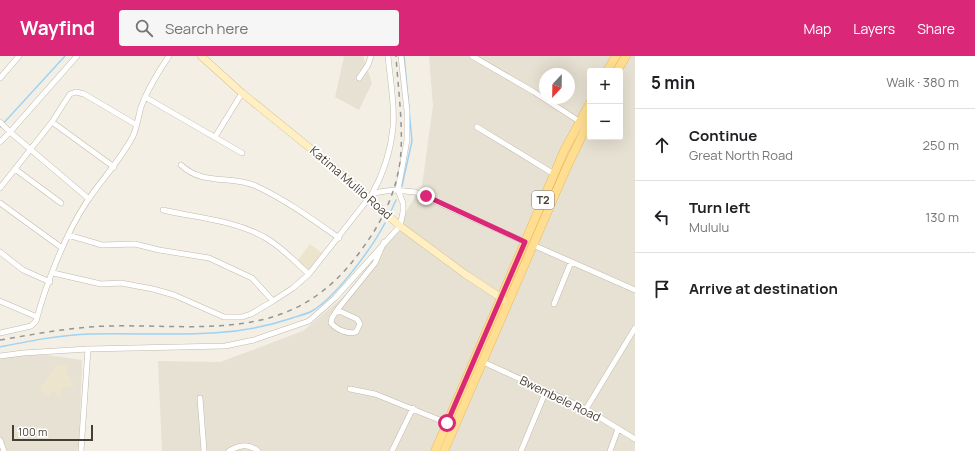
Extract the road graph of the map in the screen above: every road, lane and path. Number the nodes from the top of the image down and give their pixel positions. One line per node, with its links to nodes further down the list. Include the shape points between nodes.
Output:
1 (20, 56): 13 (street)
2 (77, 56): 23 (street)
3 (169, 56): 16 (street, via 154,77)
4 (201, 56): 15 (main road, Katima Mulilo Road)
5 (372, 56): 14 (street)
6 (388, 56): 34 (street, via 393,125 377,184)
7 (401, 56): 33 (street, via 407,111 407,140)
8 (472, 56): 20 (street)
9 (616, 56): 11 (main road)
10 (626, 56): 12 (main road)
11 (609, 68)
12 (619, 68)
13 (0, 78)
14 (359, 78)
15 (242, 92): 24 (street); 34 (main road, Katima Mulilo Road)
16 (145, 97): 21 (street); 24 (street)
17 (590, 104): 20 (main road, T2)
18 (0, 122): 23 (street)
19 (52, 122): 21 (street, via 70,94 76,92); 26 (street); 29 (street)
20 (585, 122): 31 (main road, T2); 44 (main road, T2)
21 (136, 124): 29 (street, via 134,134)
22 (477, 127): 31 (street)
23 (8, 130): 25 (street); 26 (street)
24 (215, 137): 27 (street)
25 (0, 142)
26 (30, 151): 30 (street); 35 (street)
27 (242, 153)
28 (181, 165): 41 (street, via 202,177 254,185 286,202)
29 (114, 167): 35 (street)
30 (16, 169): 32 (street); 37 (street)
31 (554, 174): 43 (main road, T2)
32 (0, 188)
33 (398, 190): 34 (street, via 379,192); 39 (street, via 403,203); 43 (street, via 426,196)
34 (369, 197): 39 (main road, Katima Mulilo Road); 41 (street)
35 (89, 199): 40 (street)
36 (0, 203): 45 (street)
37 (61, 203)
38 (163, 210): 49 (street, via 212,219 259,234 270,240)
39 (400, 226): 42 (street); 52 (main road, Katima Mulilo Road)
40 (68, 235): 45 (street); 54 (street, via 102,245 135,244 209,258 252,278)
41 (339, 238): 49 (street)
42 (384, 241): 57 (street, via 375,263); 61 (street, via 335,298 308,321 254,340 225,346)
43 (525, 242): 52 (main road, T2)
44 (533, 245): 47 (street); 55 (main road, T2)
45 (62, 248): 48 (street)
46 (0, 252): 50 (street, via 23,270)
47 (571, 262): 51 (street); 56 (street)
48 (53, 273): 50 (street); 54 (street, via 100,284 121,283 153,288 174,294 224,317 234,318 251,314)
49 (310, 274): 54 (street)
50 (50, 282): 58 (street)
51 (635, 290)
52 (500, 298): 55 (main road, Katima Mulilo Road); 69 (main road, T2)
53 (0, 301): 58 (street)
54 (272, 301)
55 (508, 302): 63 (main road, T2)
56 (554, 304)
57 (337, 310): 57 (street, via 331,323 334,327 350,334 356,332 360,324 357,319)
58 (37, 317): 60 (street, via 31,326)
59 (635, 328): 68 (street)
60 (0, 333)
61 (88, 349): 62 (street); 74 (street)
62 (0, 356)
63 (483, 362): 65 (street, Bwembele Road); 80 (main road, T2)
64 (350, 389): 67 (street, via 375,394)
65 (546, 391): 68 (street, Bwembele Road); 81 (street)
66 (200, 398): 75 (street)
67 (413, 408): 69 (street); 78 (street)
68 (586, 409): 70 (street, Bwembele Road)
69 (447, 423): 79 (main road, T2)
70 (618, 429): 71 (street, Bwembele Road); 82 (street)
71 (635, 439)
72 (0, 441): 73 (street)
73 (4, 451)
74 (81, 451)
75 (204, 451)
76 (229, 451): 77 (street, via 239,445)
77 (258, 451)
78 (392, 451)
79 (435, 451)
80 (444, 451)
81 (521, 451)
82 (610, 451)

